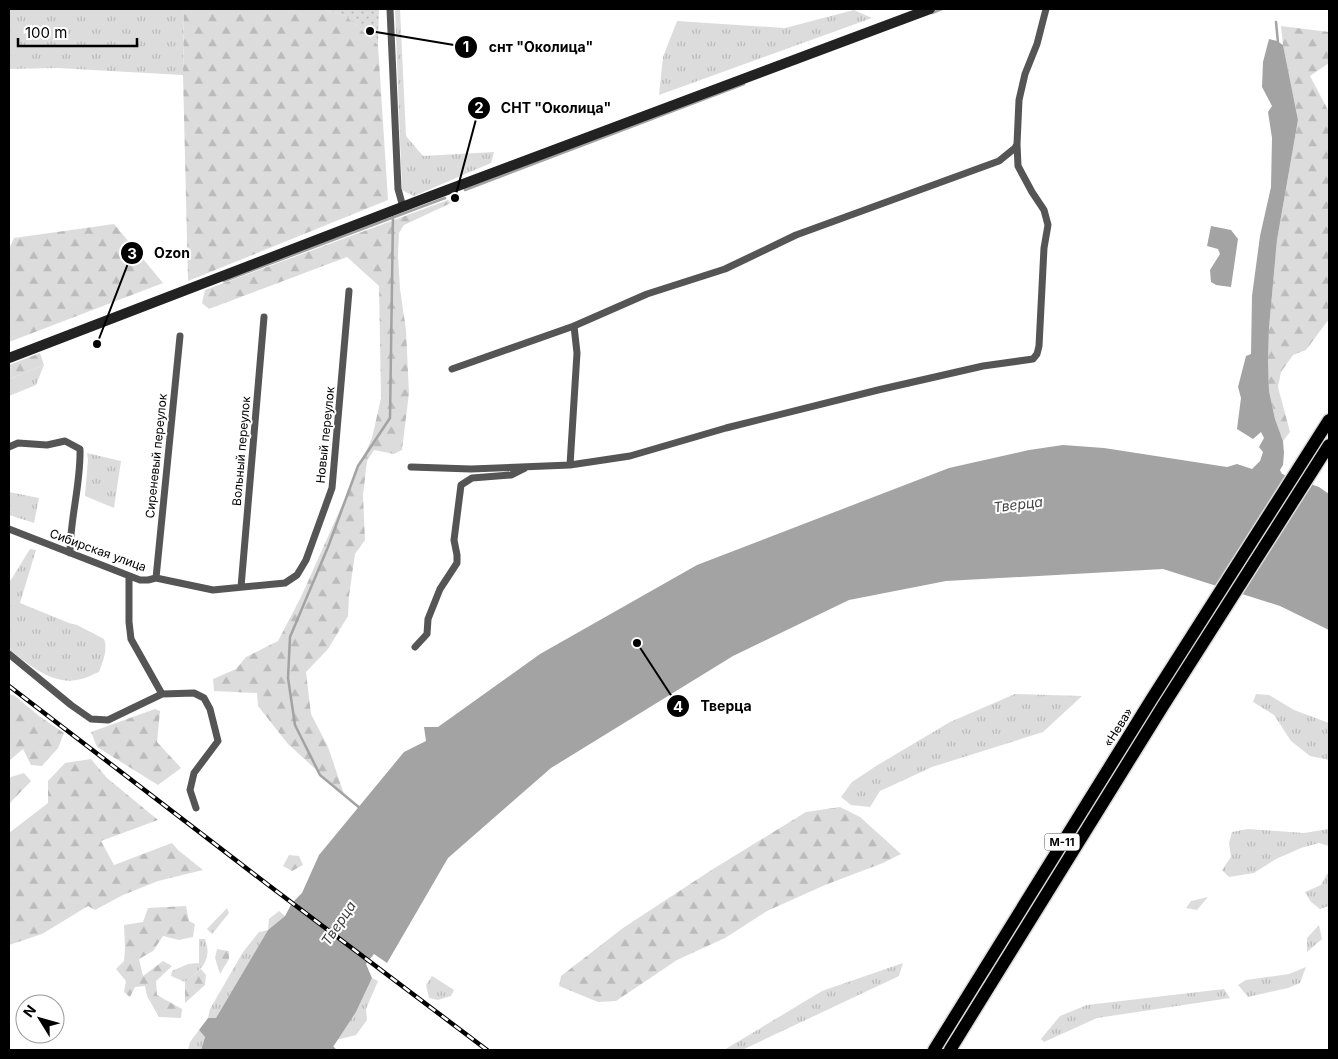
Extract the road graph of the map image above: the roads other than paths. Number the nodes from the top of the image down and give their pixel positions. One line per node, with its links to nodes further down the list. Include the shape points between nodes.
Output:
1 (390, 9): 5 (street, via 398,189)
2 (930, 9): 5 (main road)
3 (1046, 9): 4 (street, via 1019,100)
4 (1017, 144): 8 (street, via 999,161 796,235 725,269 647,294); 15 (street, via 1018,166 1044,210 1048,225 1039,346 1033,358 878,390 630,456)
5 (403, 207): 10 (main road)
6 (349, 291): 21 (street, Новый переулок, via 332,488)
7 (264, 317): 23 (street, Вольный переулок)
8 (574, 326): 11 (street); 15 (street, via 577,354)
9 (180, 336): 22 (street, Сиреневый переулок)
10 (9, 358)
11 (452, 369)
12 (1329, 420): 24 (highway, «Нева» / М-11)
13 (1329, 445): 24 (highway, «Нева» / М-11)
14 (9, 447): 19 (street, via 18,443 47,445 65,441 80,449 81,470)
15 (570, 465): 16 (street)
16 (527, 466): 17 (street, via 471,469); 25 (street, via 511,475 472,478 461,485 454,540 457,563 440,588 428,620 427,634)
17 (412, 467)
18 (9, 529): 19 (street, Сибирская улица)
19 (70, 553): 20 (street, Сибирская улица)
20 (129, 576): 22 (street, Сибирская улица, via 148,580); 27 (street, via 131,638)
21 (297, 576): 23 (street, Сибирская улица, via 285,583)
22 (156, 578): 23 (street, Сибирская улица, via 213,590)
23 (240, 587)
24 (1198, 638): 29 (highway, «Нева» / М-11); 30 (highway, «Нева» / М-11)
25 (415, 647)
26 (9, 654): 27 (street, via 91,719 108,720)
27 (162, 694): 28 (street, via 194,693 204,698 210,709 218,741 194,773 190,790)
28 (196, 808)
29 (934, 1050)
30 (950, 1050)

